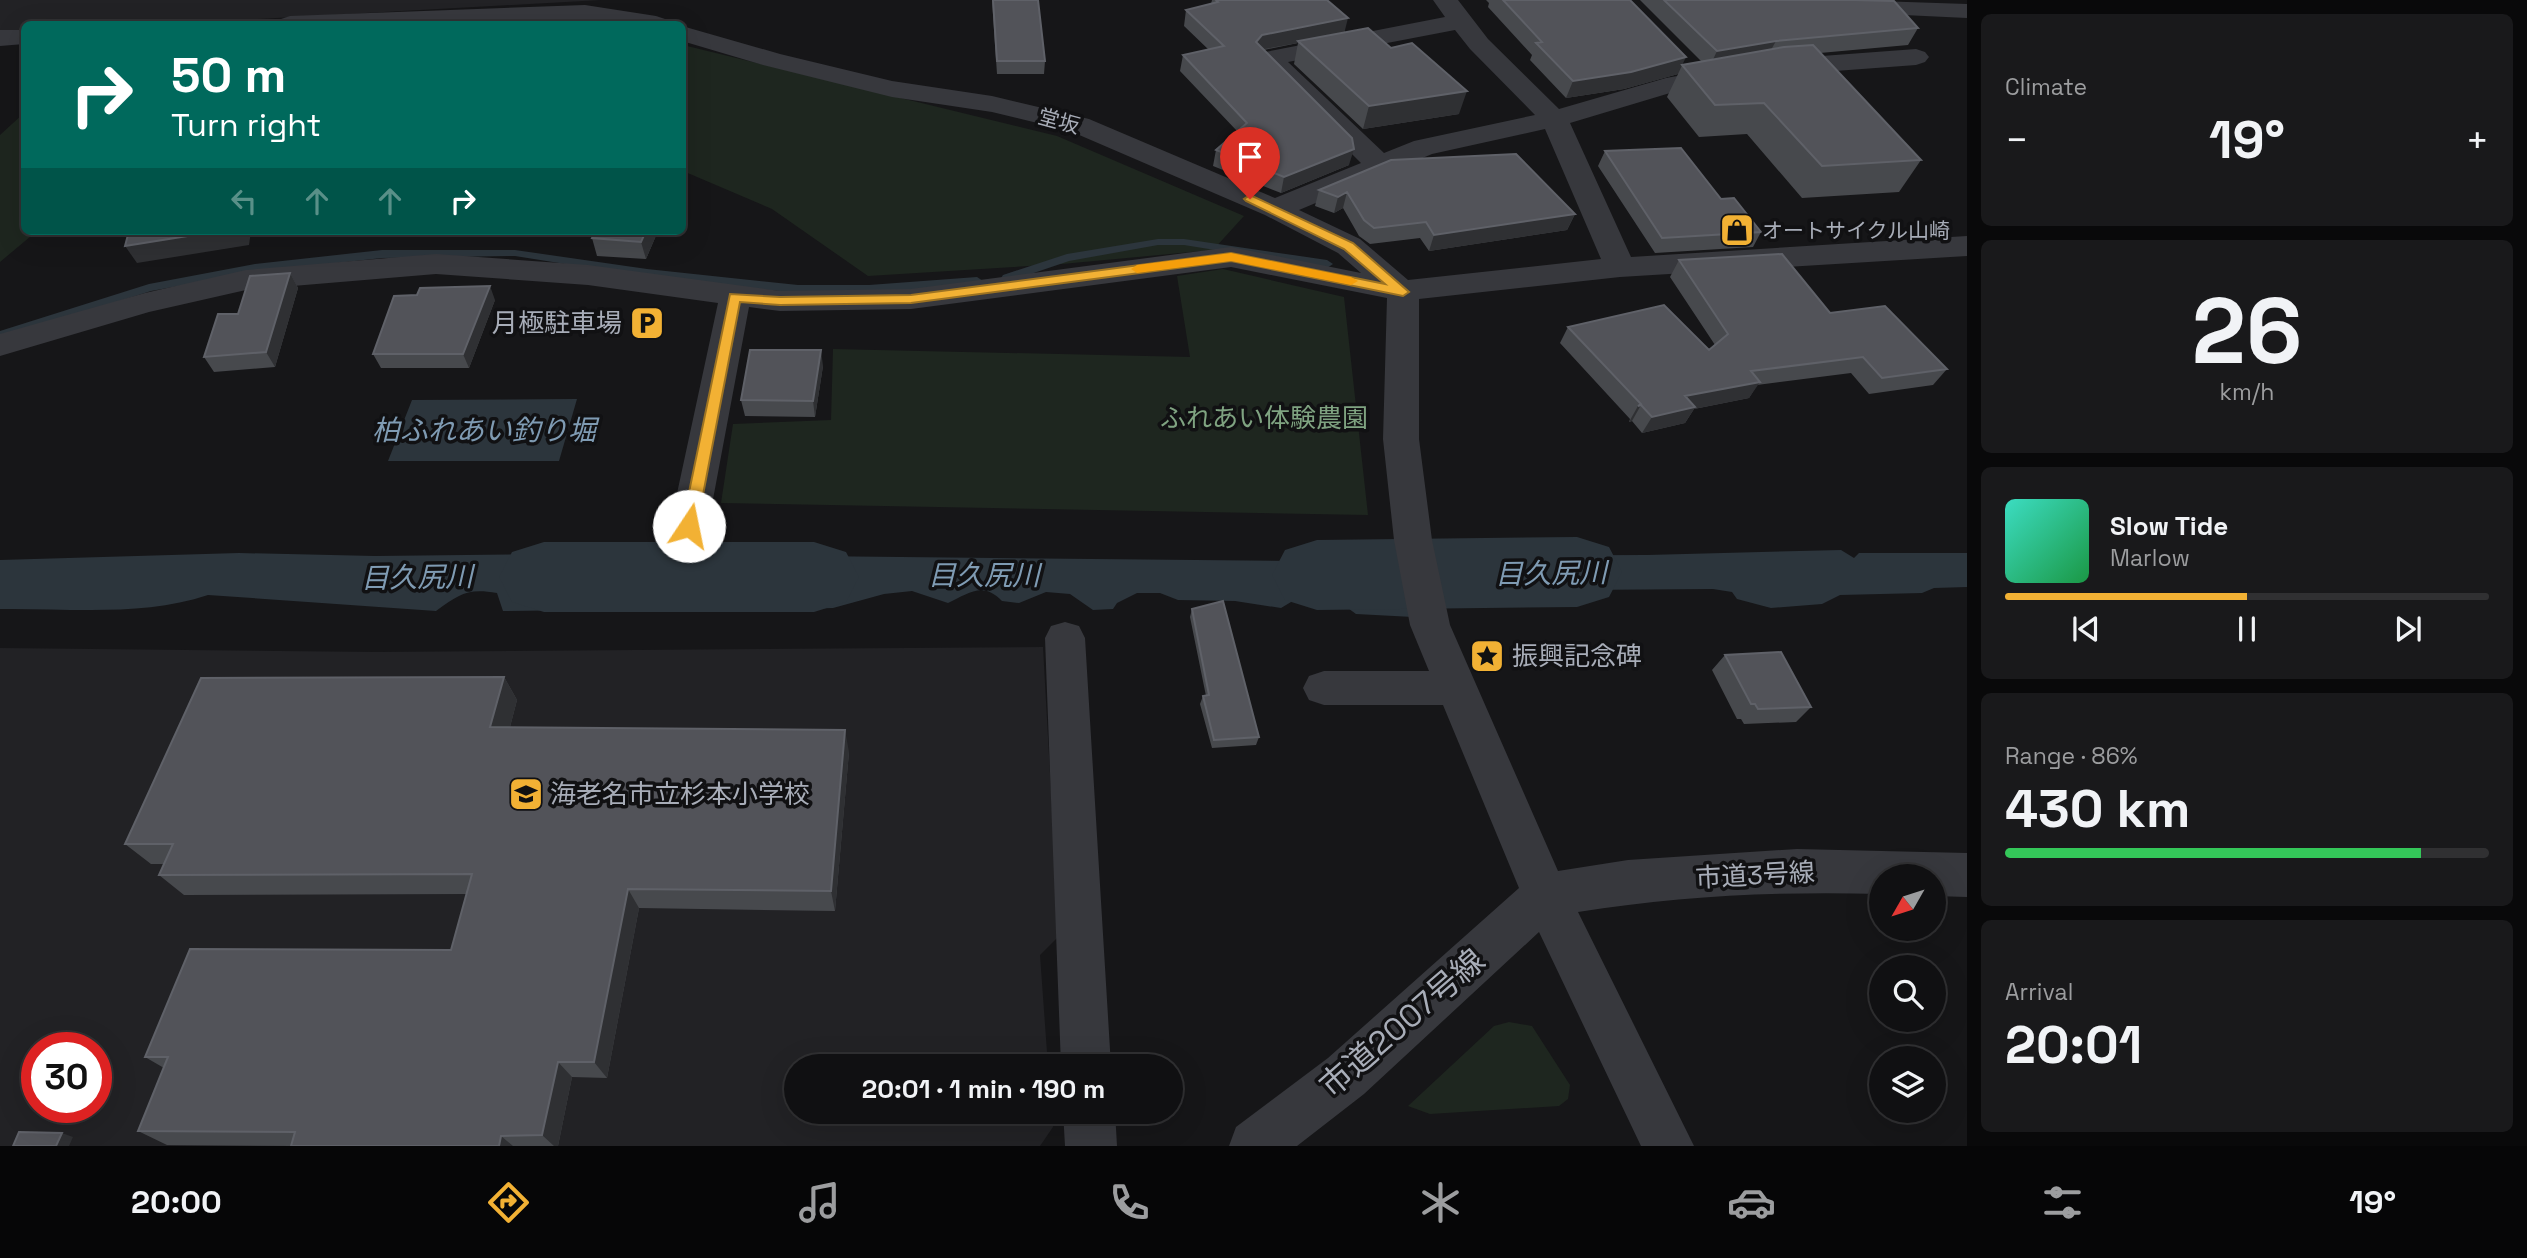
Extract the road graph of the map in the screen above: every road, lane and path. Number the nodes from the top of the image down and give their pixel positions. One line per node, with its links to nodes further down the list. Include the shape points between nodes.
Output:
1 (1954, 7): 10 (street, via 1827,10)
2 (1453, 11): 12 (street); 13 (street, via 1269,58)
3 (364, 21): 4 (street, via 585,12)
4 (638, 21)
5 (686, 34): 14 (street, 堂坂, via 892,89 992,104 1079,125)
6 (21, 37): 7 (street)
7 (0, 38)
8 (1916, 57): 10 (street)
9 (1681, 58): 11 (street)
10 (1879, 58): 11 (street)
11 (1701, 78): 12 (street)
12 (1554, 119): 13 (street, via 1424,147); 16 (street)
13 (1380, 165): 14 (street)
14 (1275, 209): 17 (street, 堂坂, via 1349,246)
15 (1967, 246): 16 (street)
16 (1620, 267): 17 (street)
17 (1403, 292): 18 (street, via 1231,257 911,299); 23 (street, via 1401,439 1413,540 1430,625)
18 (735, 297): 19 (street, via 483,265 374,268 246,280 145,303); 20 (street)
19 (0, 345)
20 (689, 526)
21 (1065, 638): 26 (street)
22 (1324, 688): 23 (street)
23 (1456, 688): 25 (street)
24 (1967, 875): 25 (street, 市道3号線, via 1797,870 1628,882)
25 (1545, 895): 29 (street, 市道2007号線, via 1346,1076); 30 (street)
26 (1086, 1054)
27 (1090, 1124): 28 (street)
28 (1091, 1146)
29 (1255, 1146)
30 (1668, 1146)

